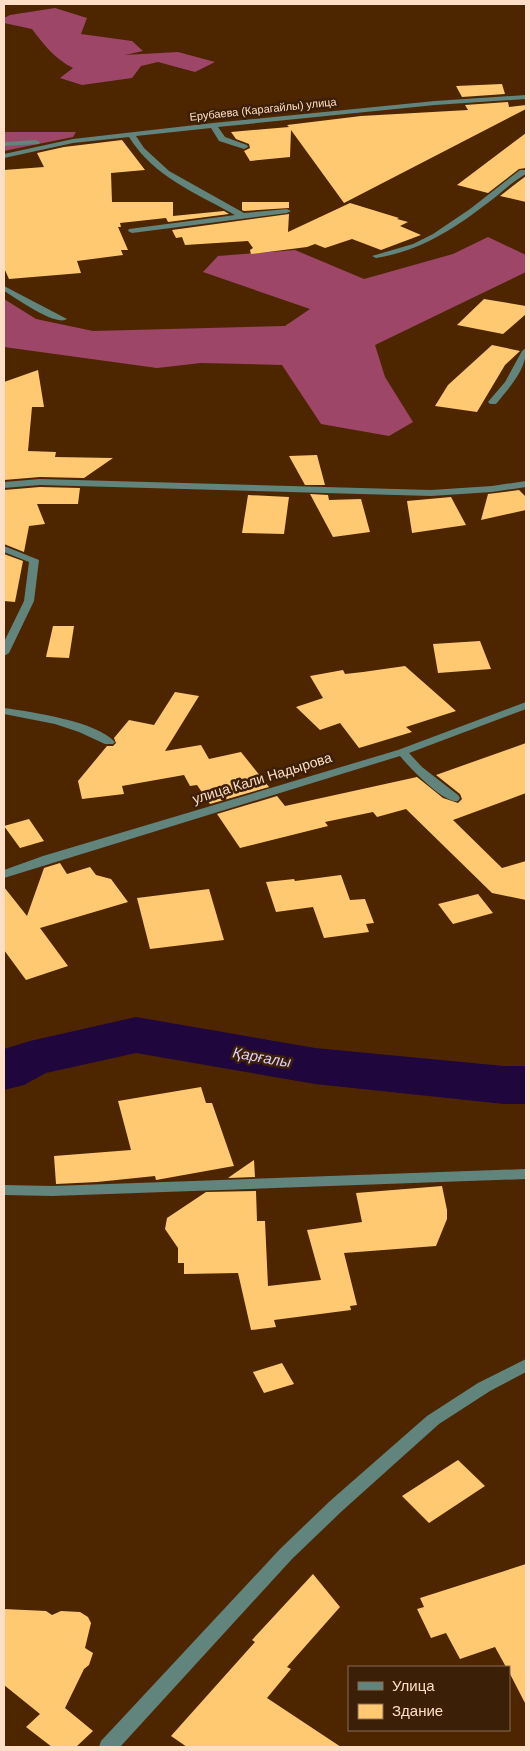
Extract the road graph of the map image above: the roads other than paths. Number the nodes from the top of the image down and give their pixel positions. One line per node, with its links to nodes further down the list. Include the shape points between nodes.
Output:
1 (526, 97): 2 (street, Ерубаева (Карагайлы) улица)
2 (213, 125): 3 (street, Ерубаева (Карагайлы) улица); 6 (street, via 222,139)
3 (132, 135): 4 (street, Ерубаева (Карагайлы) улица); 10 (street, via 164,171)
4 (64, 143): 5 (street); 7 (street, Ерубаева (Карагайлы) улица)
5 (4, 144)
6 (244, 147)
7 (4, 156)
8 (526, 172): 12 (street, via 437,236)
9 (287, 211): 10 (street)
10 (242, 216): 11 (street)
11 (132, 231)
12 (376, 256)
13 (4, 288): 14 (street, via 48,315)
14 (63, 319)
15 (526, 351): 16 (street, via 509,383)
16 (493, 402)
17 (526, 484): 18 (street, via 431,493 40,482)
18 (4, 485)
19 (4, 549): 20 (street, via 34,560 28,601)
20 (4, 653)
21 (526, 705): 24 (street, улица Кали Надырова)
22 (4, 711): 23 (street, via 54,719 87,729)
23 (109, 742)
24 (402, 752): 25 (street, via 418,770); 26 (street, улица Кали Надырова)
25 (454, 798)
26 (4, 874)
27 (526, 1174): 28 (street)
28 (4, 1190)
29 (526, 1365): 30 (street, via 433,1420 343,1500 286,1554)
30 (108, 1747)

